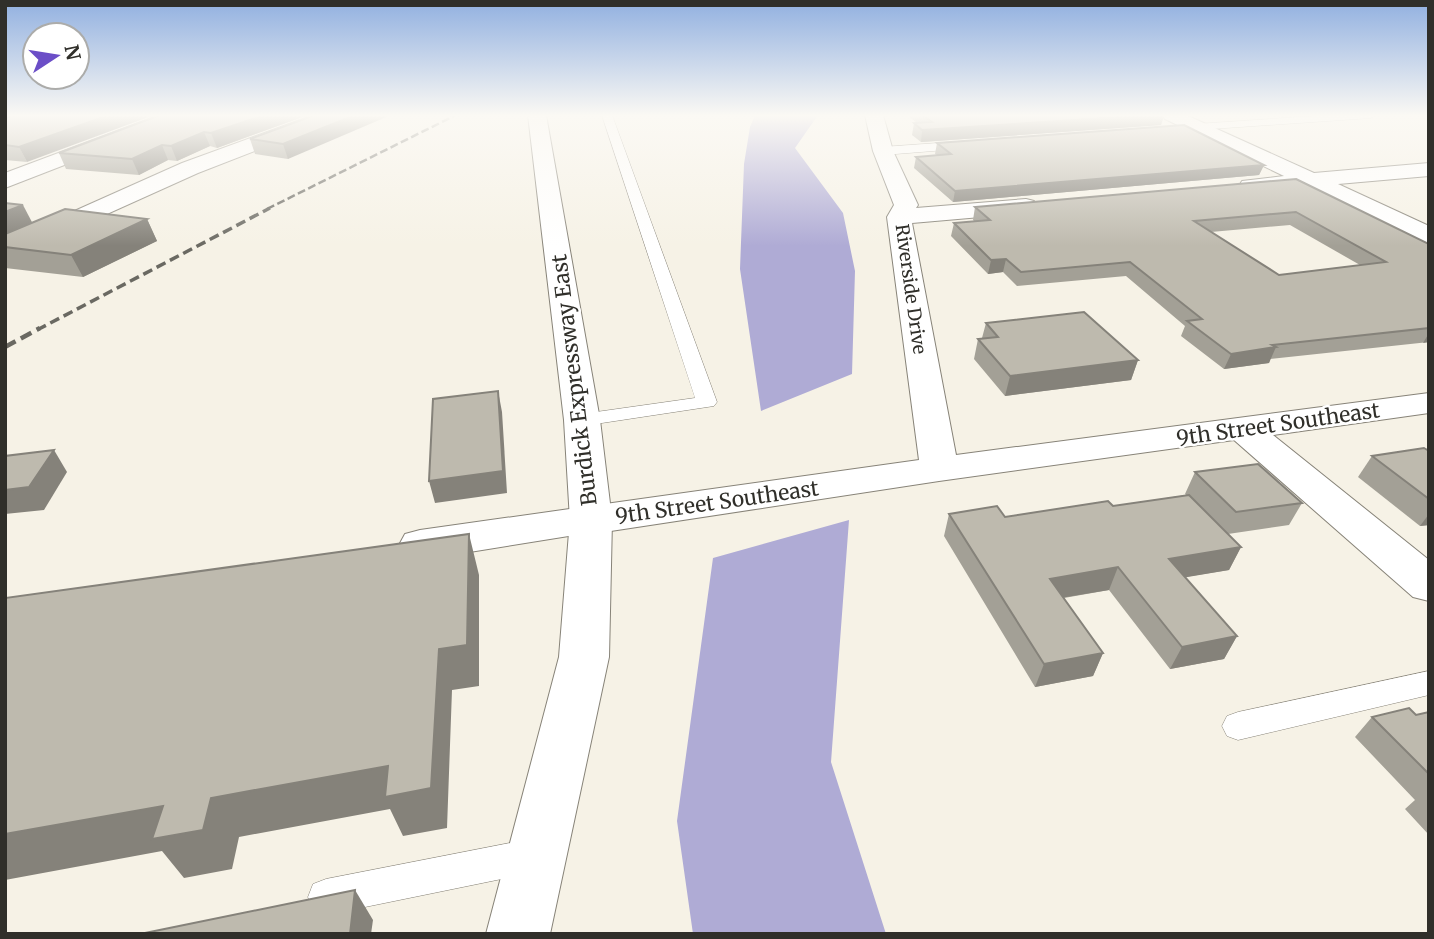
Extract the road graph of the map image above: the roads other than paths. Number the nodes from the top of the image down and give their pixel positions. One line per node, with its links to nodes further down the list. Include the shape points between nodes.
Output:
1 (62, 159): 9 (street)
2 (214, 159): 14 (street)
3 (544, 159): 16 (street, Burdick Expressway East)
4 (622, 159): 16 (lane, via 706,402)
5 (887, 159): 12 (street, Riverside Drive, via 906,205)
6 (1266, 159): 8 (street)
7 (1429, 169): 8 (street)
8 (1311, 180): 10 (street); 13 (street)
9 (5, 181)
10 (1230, 188)
11 (1052, 204): 12 (street)
12 (899, 217): 18 (street, Riverside Drive)
13 (1429, 236)
14 (5, 252)
15 (1429, 403): 17 (street, 9th Street Southeast)
16 (582, 420): 19 (street, Burdick Expressway East)
17 (1242, 428): 18 (street, 9th Street Southeast); 21 (street)
18 (939, 469): 19 (street, 9th Street Southeast)
19 (591, 520): 20 (street, 9th Street Southeast); 24 (street, Burdick Expressway East, via 584,657)
20 (387, 550)
21 (1429, 585)
22 (1429, 683): 23 (lane)
23 (1238, 726)
24 (537, 855): 25 (lane); 26 (street, Burdick Expressway East)
25 (293, 904)
26 (518, 934)

